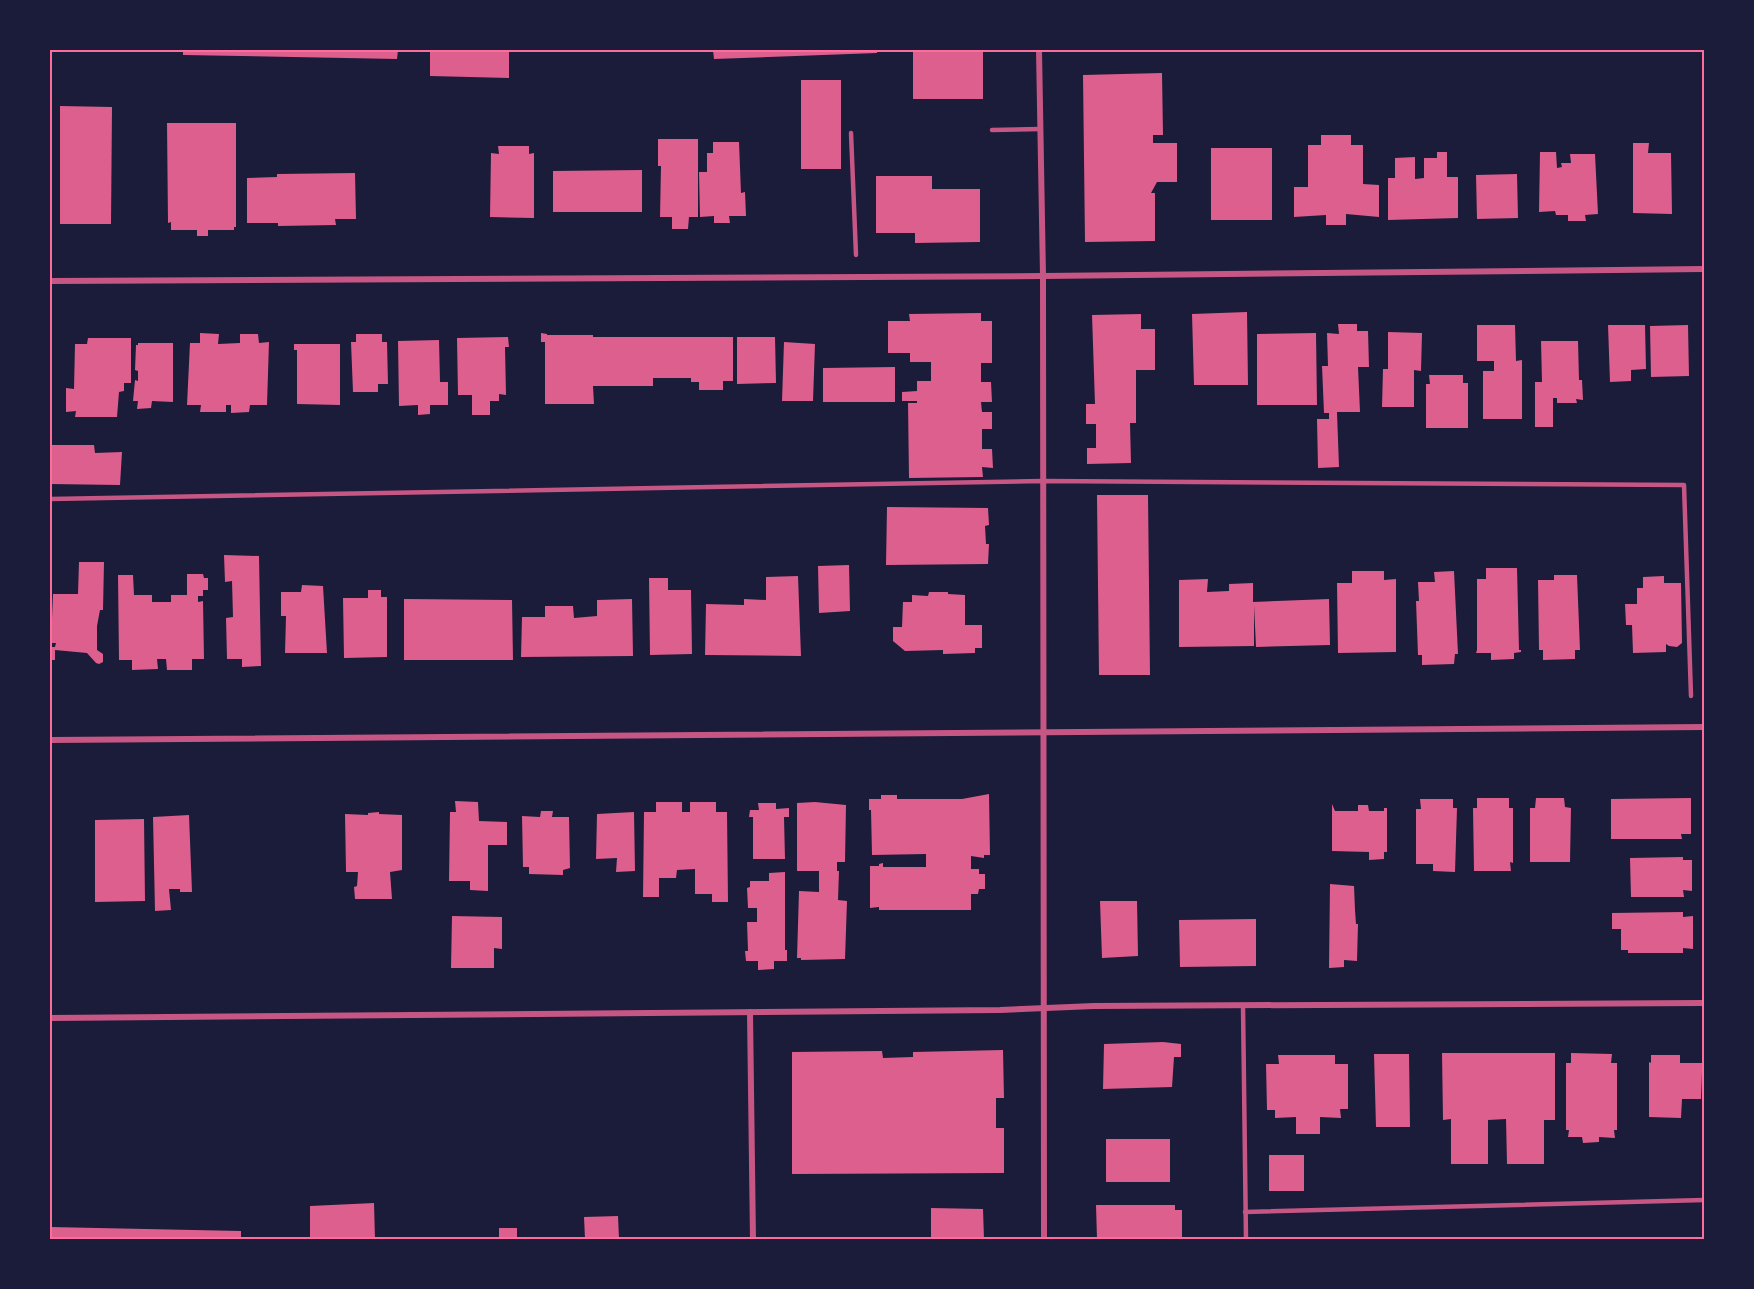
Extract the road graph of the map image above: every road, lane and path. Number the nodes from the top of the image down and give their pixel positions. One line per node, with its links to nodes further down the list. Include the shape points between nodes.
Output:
1 (1039, 50): 2 (street)
2 (1040, 129): 3 (lane); 7 (street)
3 (992, 130)
4 (851, 133): 5 (lane)
5 (856, 255)
6 (1704, 269): 7 (street)
7 (1043, 276): 8 (street); 9 (street)
8 (50, 281)
9 (1043, 481): 10 (lane); 11 (lane, via 1684,485); 13 (street)
10 (50, 500)
11 (1691, 696)
12 (1704, 727): 13 (street)
13 (1043, 732): 14 (street); 17 (street)
14 (50, 740)
15 (1704, 1003): 16 (street)
16 (1242, 1005): 17 (street); 21 (lane)
17 (1043, 1008): 18 (street); 23 (street)
18 (750, 1012): 19 (street); 22 (street)
19 (50, 1018)
20 (1704, 1200): 21 (lane)
21 (1245, 1212): 24 (lane)
22 (753, 1239)
23 (1044, 1239)
24 (1246, 1239)

